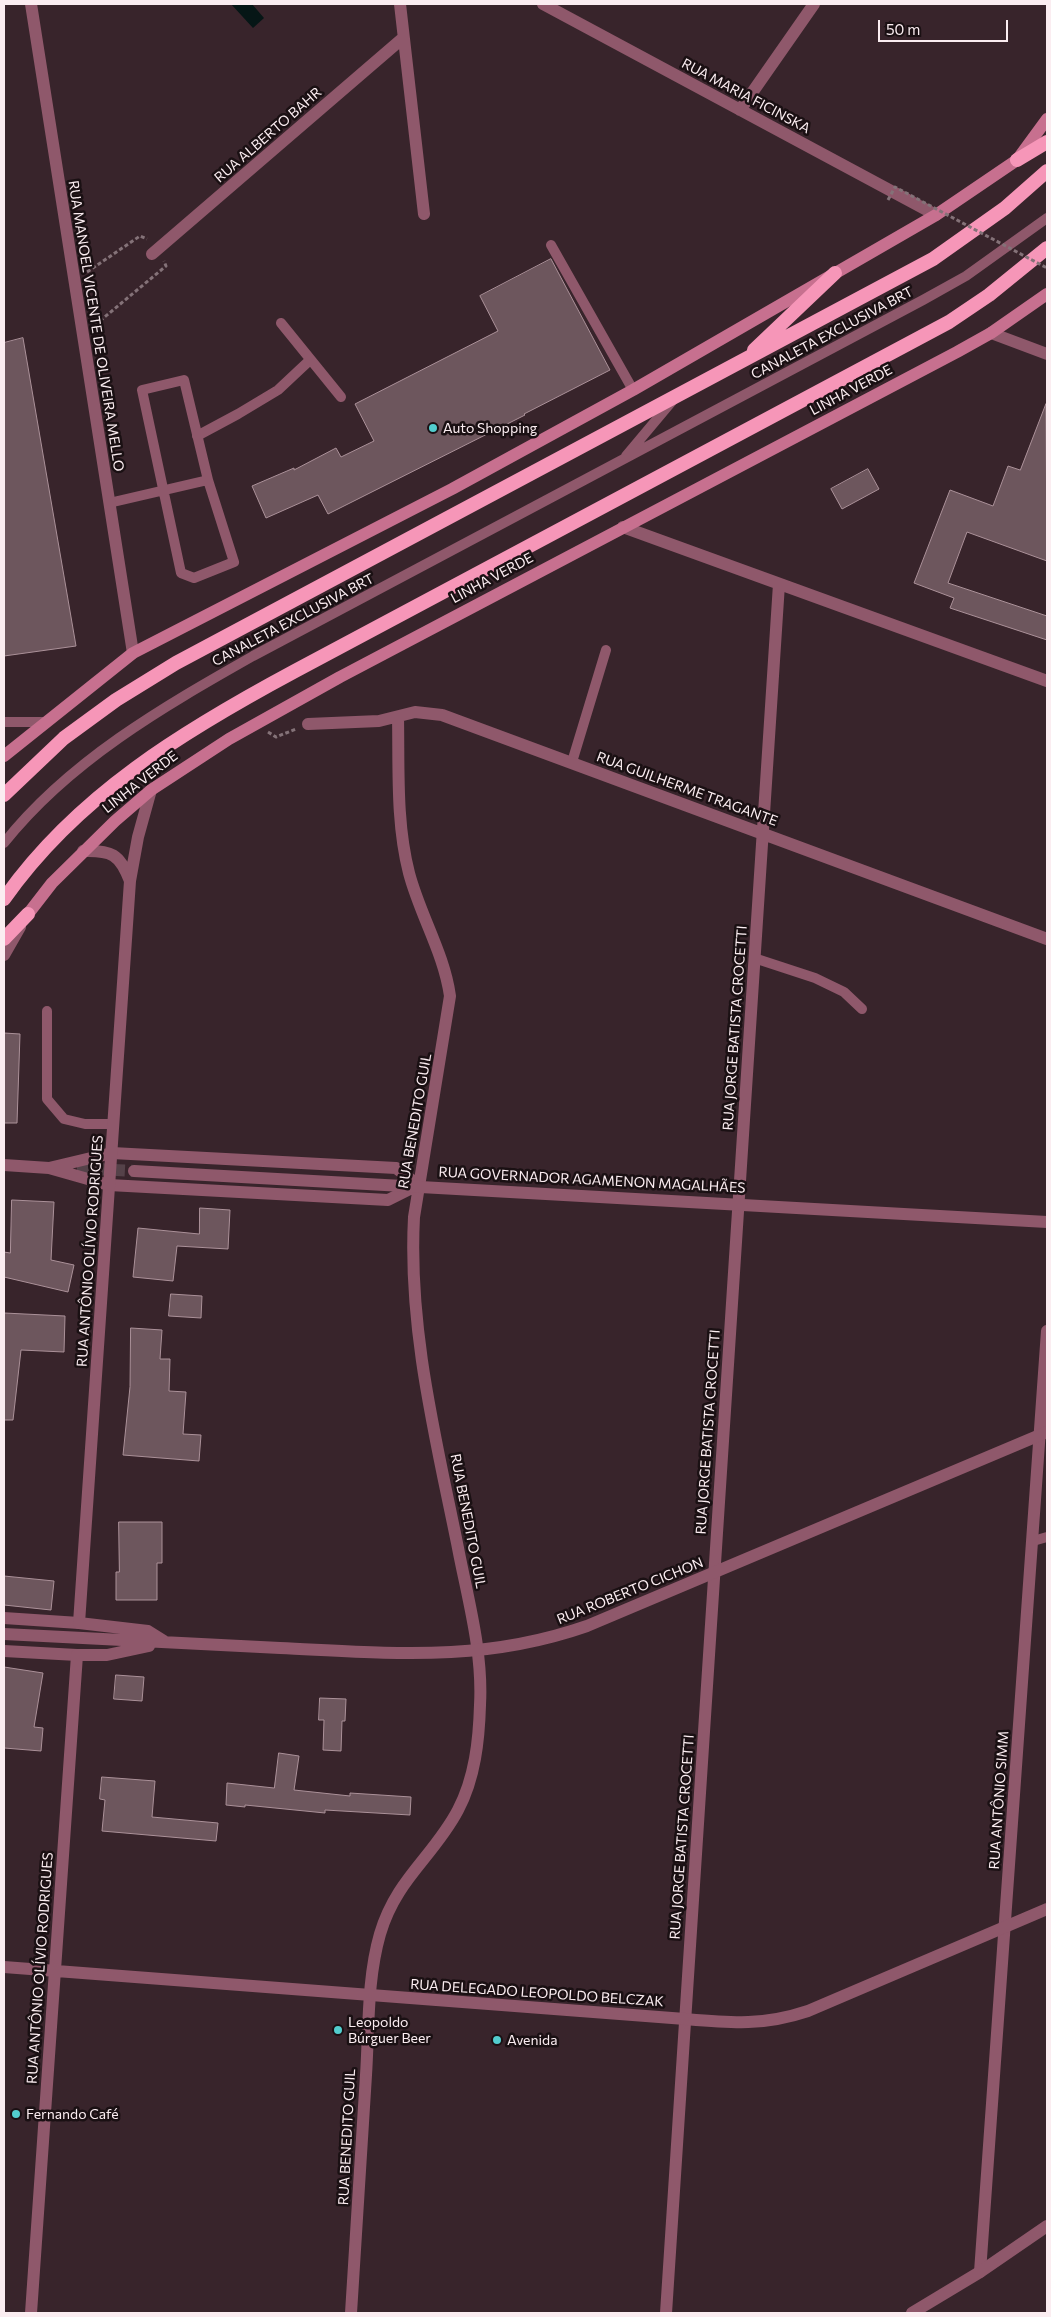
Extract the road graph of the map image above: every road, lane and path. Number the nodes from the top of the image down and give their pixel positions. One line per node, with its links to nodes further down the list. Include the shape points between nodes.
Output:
1 (31, 4): 20 (street, RUA MANOEL VICENTE DE OLIVEIRA MELLO)
2 (400, 4): 5 (street)
3 (543, 4): 6 (street, RUA MARIA FICINSKA)
4 (814, 4): 6 (street)
5 (403, 38): 12 (street); 17 (street, RUA ALBERTO BAHR)
6 (740, 110): 13 (street, RUA MARIA FICINSKA)
7 (1047, 119): 9 (main road)
8 (1047, 142): 9 (highway)
9 (1017, 160): 13 (main road)
10 (1047, 171): 27 (highway, via 1005,208 932,259)
11 (888, 200): 18 (path, bridge, via 895,187)
12 (424, 214)
13 (936, 215): 19 (main road)
14 (1047, 218): 32 (lane, CANALETA EXCLUSIVA BRT, via 966,276)
15 (551, 245): 28 (lane)
16 (1047, 248): 54 (highway, LINHA VERDE, via 989,295 949,322 190,729 117,782 77,816 41,851)
17 (155, 252): 20 (path, via 149,239 140,236); 24 (path, via 166,266)
18 (1047, 268)
19 (835, 273): 27 (highway); 28 (main road)
20 (74, 281): 24 (street, RUA MANOEL VICENTE DE OLIVEIRA MELLO)
21 (1047, 294): 23 (main road, LINHA VERDE)
22 (281, 323): 26 (lane)
23 (991, 333): 25 (street); 36 (main road, LINHA VERDE)
24 (82, 335): 35 (street, RUA MANOEL VICENTE DE OLIVEIRA MELLO)
25 (1047, 354)
26 (310, 360): 29 (lane); 31 (lane, via 278,390)
27 (741, 362): 30 (highway)
28 (633, 390): 39 (main road)
29 (341, 397)
30 (676, 397): 32 (lane, CANALETA EXCLUSIVA BRT); 49 (highway, via 176,663 116,700 64,738)
31 (197, 436): 33 (lane); 34 (lane, via 184,380 142,390)
32 (622, 461): 51 (lane, CANALETA EXCLUSIVA BRT, via 172,702 109,744 60,784)
33 (208, 480): 34 (lane); 34 (lane, via 234,562 194,578 181,573)
34 (163, 490): 35 (lane)
35 (109, 503): 39 (street, RUA MANOEL VICENTE DE OLIVEIRA MELLO)
36 (623, 527): 37 (street); 44 (main road, LINHA VERDE, via 340,676)
37 (779, 584): 40 (street); 50 (street, RUA JORGE BATISTA CROCETTI)
38 (606, 650): 47 (lane)
39 (133, 653): 43 (main road)
40 (1047, 681)
41 (398, 717): 45 (street, RUA GUILHERME TRAGANTE); 47 (street, RUA GUILHERME TRAGANTE, via 415,712 442,714); 68 (street, RUA BENEDITO GUIL, via 403,849 419,903 448,978 450,996)
42 (4, 722): 43 (lane)
43 (45, 722): 46 (main road)
44 (256, 724): 45 (path, via 276,738); 48 (main road, LINHA VERDE)
45 (308, 724)
46 (4, 756)
47 (572, 762): 50 (street, RUA GUILHERME TRAGANTE)
48 (151, 790): 52 (main road, LINHA VERDE); 53 (street, RUA ANTÔNIO OLÍVIO RODRIGUES)
49 (4, 795)
50 (763, 833): 57 (street, RUA GUILHERME TRAGANTE); 59 (street, RUA JORGE BATISTA CROCETTI)
51 (4, 843)
52 (82, 852): 53 (street, via 110,854 118,859); 55 (main road, LINHA VERDE)
53 (130, 881): 62 (street, RUA ANTÔNIO OLÍVIO RODRIGUES)
54 (4, 899)
55 (28, 914): 56 (highway); 58 (street, LINHA VERDE)
56 (4, 939)
57 (1047, 939)
58 (4, 955)
59 (754, 958): 60 (lane, via 822,981 844,992); 69 (street, RUA JORGE BATISTA CROCETTI)
60 (862, 1009)
61 (47, 1010): 62 (lane, via 47,1099 64,1119 86,1124)
62 (114, 1124): 63 (street, RUA ANTÔNIO OLÍVIO RODRIGUES)
63 (112, 1153): 65 (street); 67 (street, RUA ANTÔNIO OLÍVIO RODRIGUES); 68 (street, via 396,1168)
64 (4, 1166): 65 (street)
65 (50, 1168): 67 (street)
66 (134, 1171): 68 (street, RUA GOVERNADOR AGAMENON MAGALHÃES)
67 (109, 1185): 68 (street, via 388,1200); 77 (street, RUA ANTÔNIO OLÍVIO RODRIGUES)
68 (418, 1185): 69 (street, RUA GOVERNADOR AGAMENON MAGALHÃES); 80 (street, RUA BENEDITO GUIL, via 413,1240 420,1348)
69 (738, 1204): 70 (street, RUA GOVERNADOR AGAMENON MAGALHÃES); 75 (street, RUA JORGE BATISTA CROCETTI)
70 (1047, 1222)
71 (1047, 1331): 72 (street, RUA ANTÔNIO SIMM)
72 (1044, 1434): 74 (street, RUA ANTÔNIO SIMM); 75 (street, RUA ROBERTO CICHON)
73 (1047, 1537): 74 (lane)
74 (1034, 1541): 84 (street, RUA ANTÔNIO SIMM)
75 (714, 1573): 80 (street, RUA ROBERTO CICHON, via 558,1636); 88 (street, RUA JORGE BATISTA CROCETTI)
76 (4, 1618): 77 (street)
77 (79, 1623): 79 (street, via 148,1632)
78 (4, 1634): 79 (street, RUA ROBERTO CICHON)
79 (167, 1643): 80 (street, RUA ROBERTO CICHON, via 393,1653); 82 (street, RUA ROBERTO CICHON, via 107,1655)
80 (479, 1651): 87 (street, RUA BENEDITO GUIL, via 479,1729 465,1796 387,1913 379,1937)
81 (4, 1652): 82 (street, RUA ROBERTO CICHON)
82 (76, 1656): 86 (street, RUA ANTÔNIO OLÍVIO RODRIGUES)
83 (1047, 1909): 84 (street, RUA DELEGADO LEOPOLDO BELCZAK)
84 (1005, 1927): 88 (street, RUA DELEGADO LEOPOLDO BELCZAK, via 808,2011 784,2018 740,2023); 90 (street, RUA ANTÔNIO SIMM)
85 (4, 1967): 86 (street, RUA DELEGADO LEOPOLDO BELCZAK)
86 (55, 1971): 87 (street, RUA DELEGADO LEOPOLDO BELCZAK); 91 (street, RUA ANTÔNIO OLÍVIO RODRIGUES)
87 (371, 1995): 88 (street, RUA DELEGADO LEOPOLDO BELCZAK); 92 (street, RUA BENEDITO GUIL)
88 (685, 2020): 93 (street, RUA JORGE BATISTA CROCETTI)
89 (1047, 2226): 90 (street)
90 (980, 2272): 94 (street)
91 (31, 2313)
92 (351, 2313)
93 (666, 2313)
94 (912, 2313)

